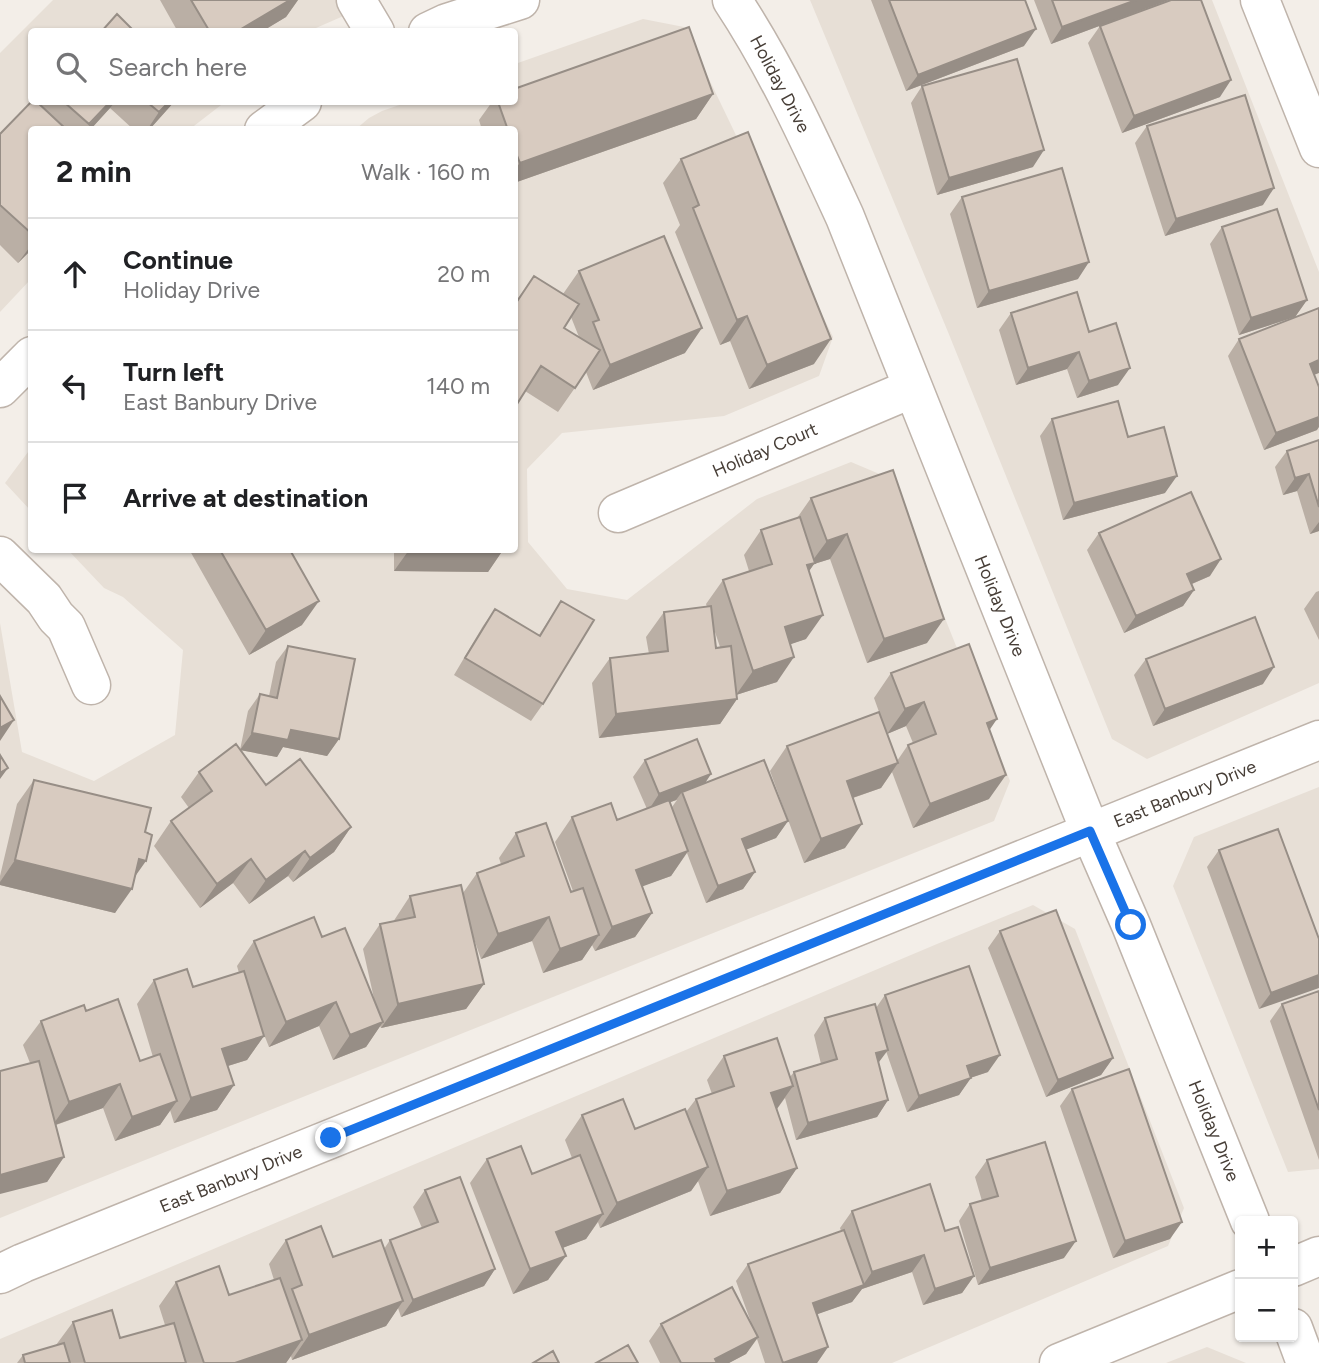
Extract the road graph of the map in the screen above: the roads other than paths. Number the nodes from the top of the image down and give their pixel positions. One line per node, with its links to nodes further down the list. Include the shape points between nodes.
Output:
1 (356, 0): 5 (street)
2 (520, 0): 6 (street)
3 (732, 0): 12 (street, Holiday Drive, via 800,120 845,217)
4 (1260, 0): 9 (street)
5 (373, 28)
6 (436, 28)
7 (298, 105): 8 (street)
8 (269, 126)
9 (1319, 148)
10 (28, 360): 11 (street)
11 (0, 388)
12 (913, 388): 13 (street, Holiday Court); 17 (street, Holiday Drive)
13 (618, 513)
14 (0, 556): 15 (street, via 66,627)
15 (91, 685)
16 (1319, 740): 17 (street, East Banbury Drive)
17 (1090, 831): 18 (street, Holiday Drive); 21 (street, East Banbury Drive)
18 (1248, 1216)
19 (1319, 1256): 20 (street)
20 (1298, 1265)
21 (0, 1274)
22 (1235, 1291): 24 (street)
23 (1298, 1340): 25 (street)
24 (1059, 1363)
25 (1307, 1363)

